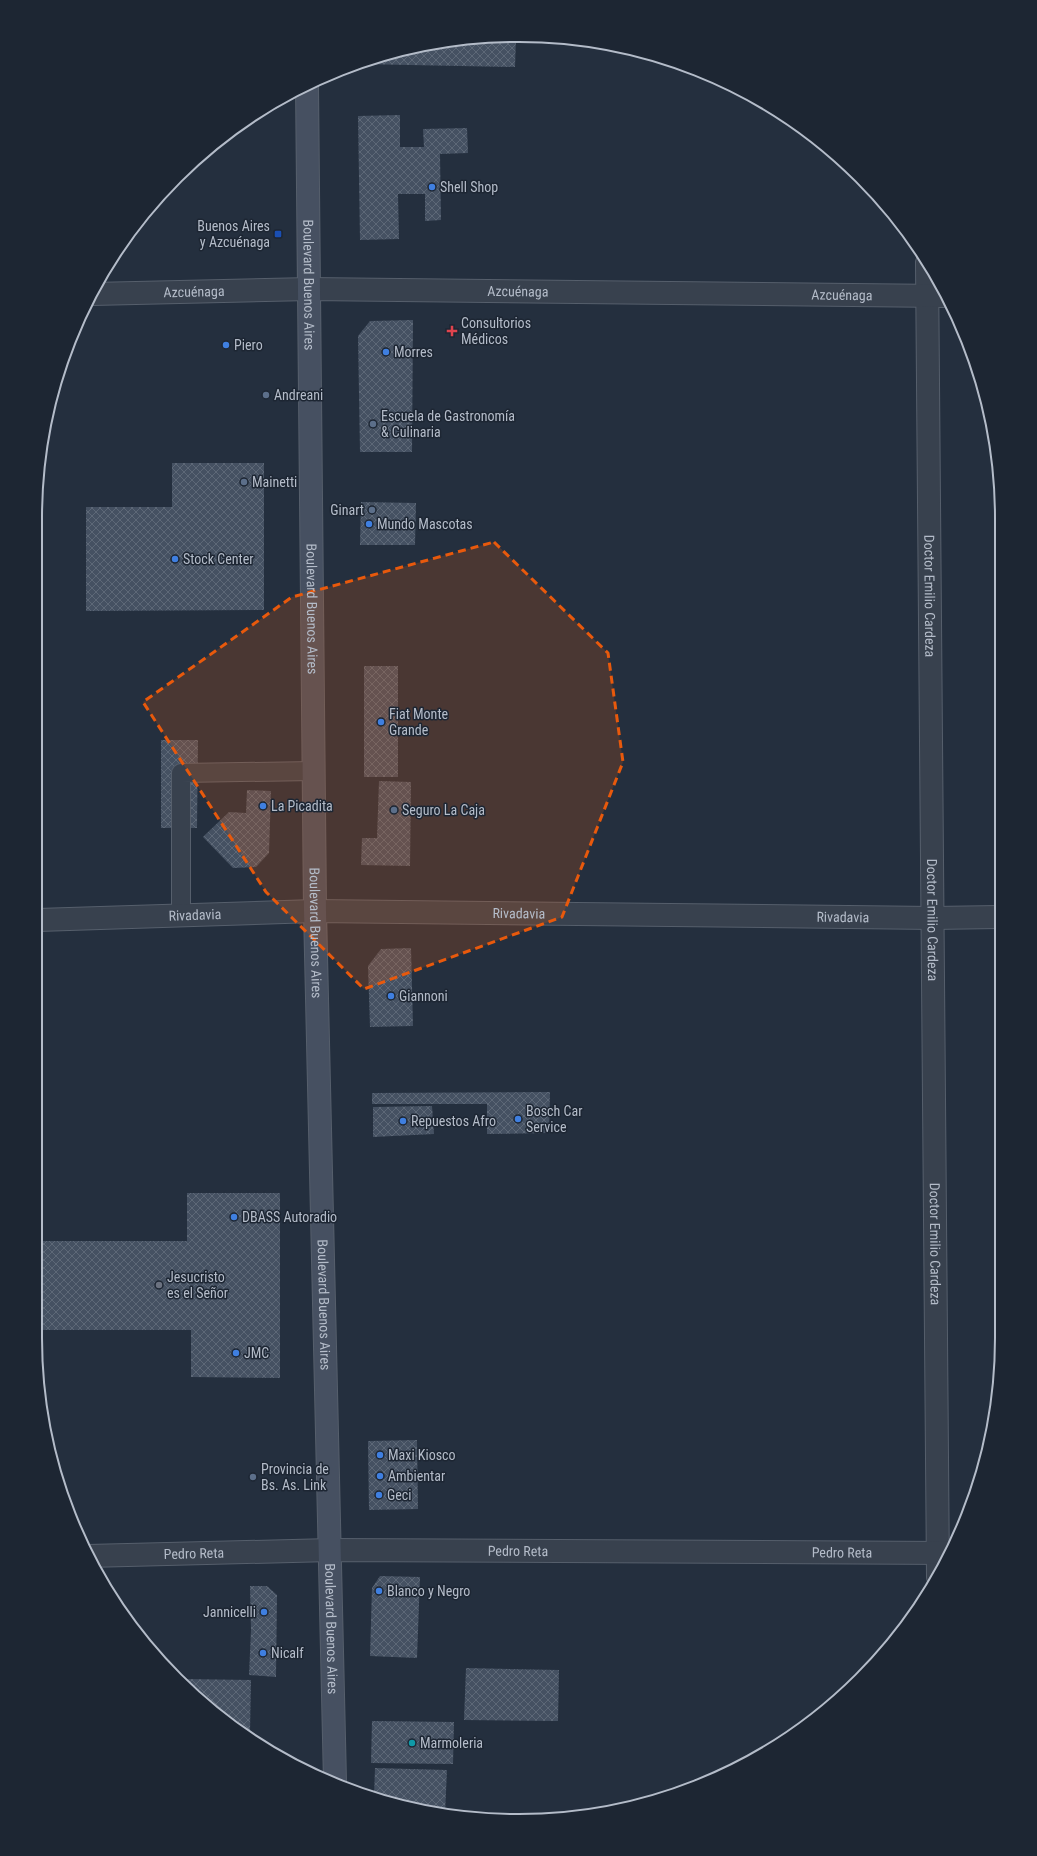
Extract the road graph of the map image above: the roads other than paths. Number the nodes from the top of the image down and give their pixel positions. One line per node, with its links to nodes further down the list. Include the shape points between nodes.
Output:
1 (307, 91): 3 (main road, Boulevard Buenos Aires)
2 (931, 280): 5 (street, Doctor Emilio Cardeza)
3 (310, 289): 4 (street, Azcuénaga); 5 (street, Azcuénaga); 6 (main road, Boulevard Buenos Aires)
4 (99, 294)
5 (935, 296): 10 (street, Doctor Emilio Cardeza)
6 (314, 771): 7 (main road, Boulevard Buenos Aires); 8 (lane, via 181,773)
7 (316, 911): 8 (street, Rivadavia); 10 (street, Rivadavia); 12 (main road, Boulevard Buenos Aires)
8 (180, 915): 11 (street, Rivadavia)
9 (995, 917): 10 (street, Rivadavia)
10 (933, 918): 13 (street, Doctor Emilio Cardeza)
11 (42, 920)
12 (331, 1550): 14 (street, Pedro Reta); 15 (street, Pedro Reta); 16 (main road, Boulevard Buenos Aires)
13 (944, 1552)
14 (944, 1553)
15 (95, 1556)
16 (334, 1777)

